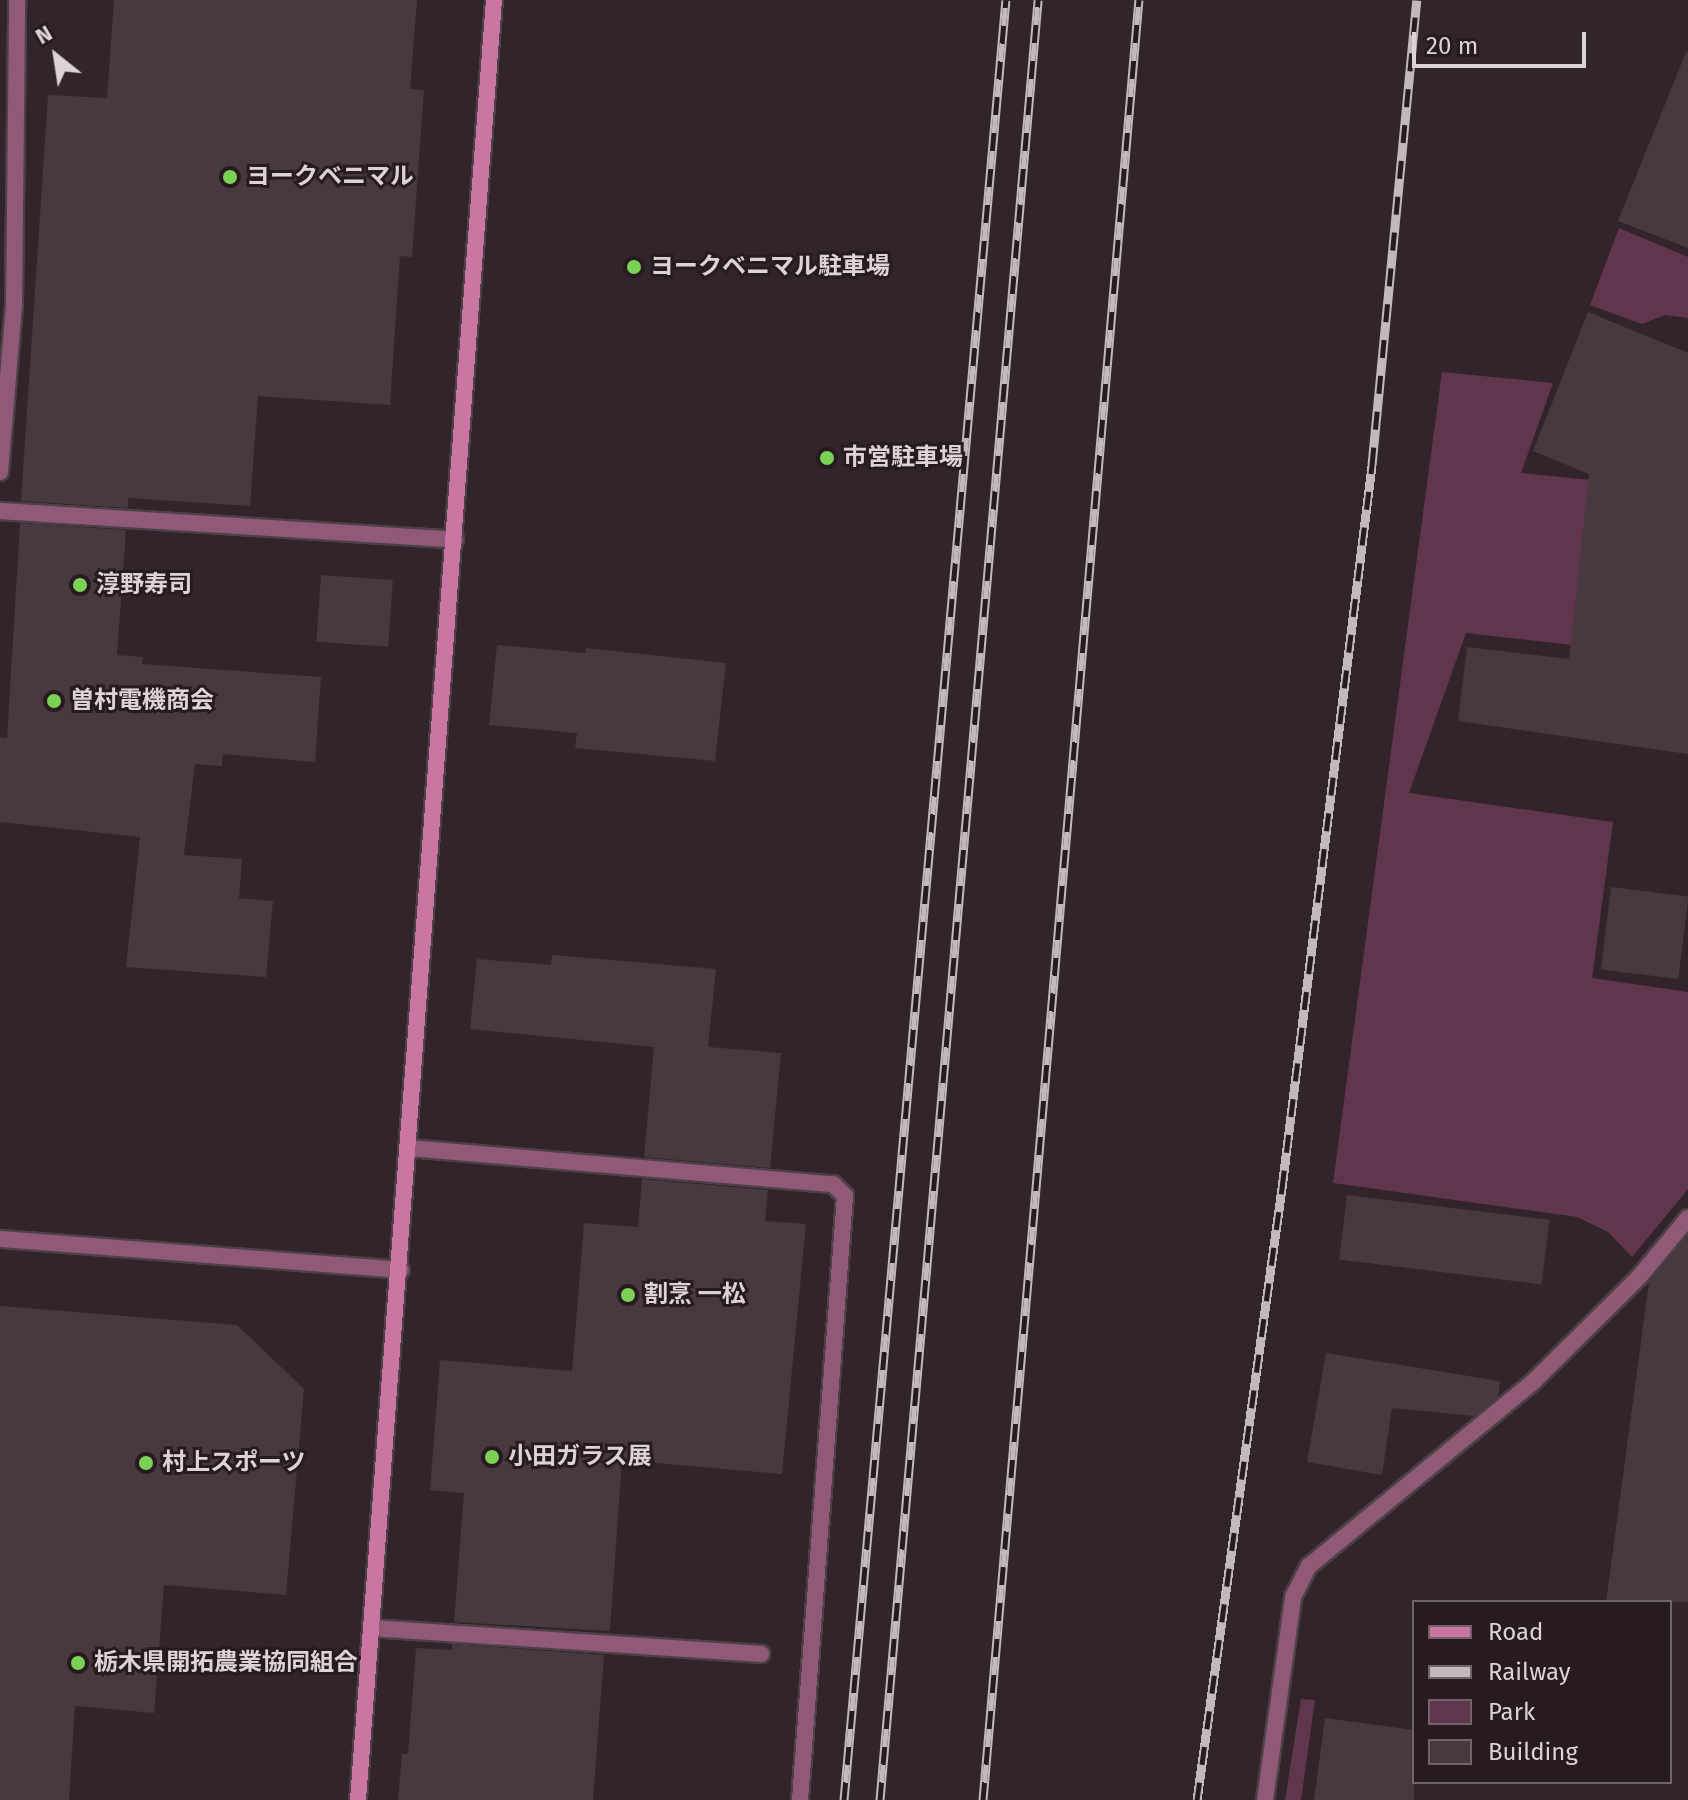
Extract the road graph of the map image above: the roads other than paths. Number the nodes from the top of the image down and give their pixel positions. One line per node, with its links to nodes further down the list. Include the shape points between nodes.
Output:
1 (17, 0): 3 (street, via 14,304)
2 (494, 0): 6 (street)
3 (1, 432): 4 (street)
4 (0, 472)
5 (0, 511): 6 (street)
6 (455, 540): 7 (street)
7 (409, 1148): 10 (street); 14 (street, via 833,1184 845,1196)
8 (1688, 1218): 15 (street, via 1640,1276 1534,1381 1309,1566 1293,1597)
9 (0, 1239): 10 (street)
10 (401, 1270): 11 (street)
11 (371, 1628): 12 (street); 13 (street)
12 (761, 1654)
13 (358, 1800)
14 (800, 1800)
15 (1265, 1800)

